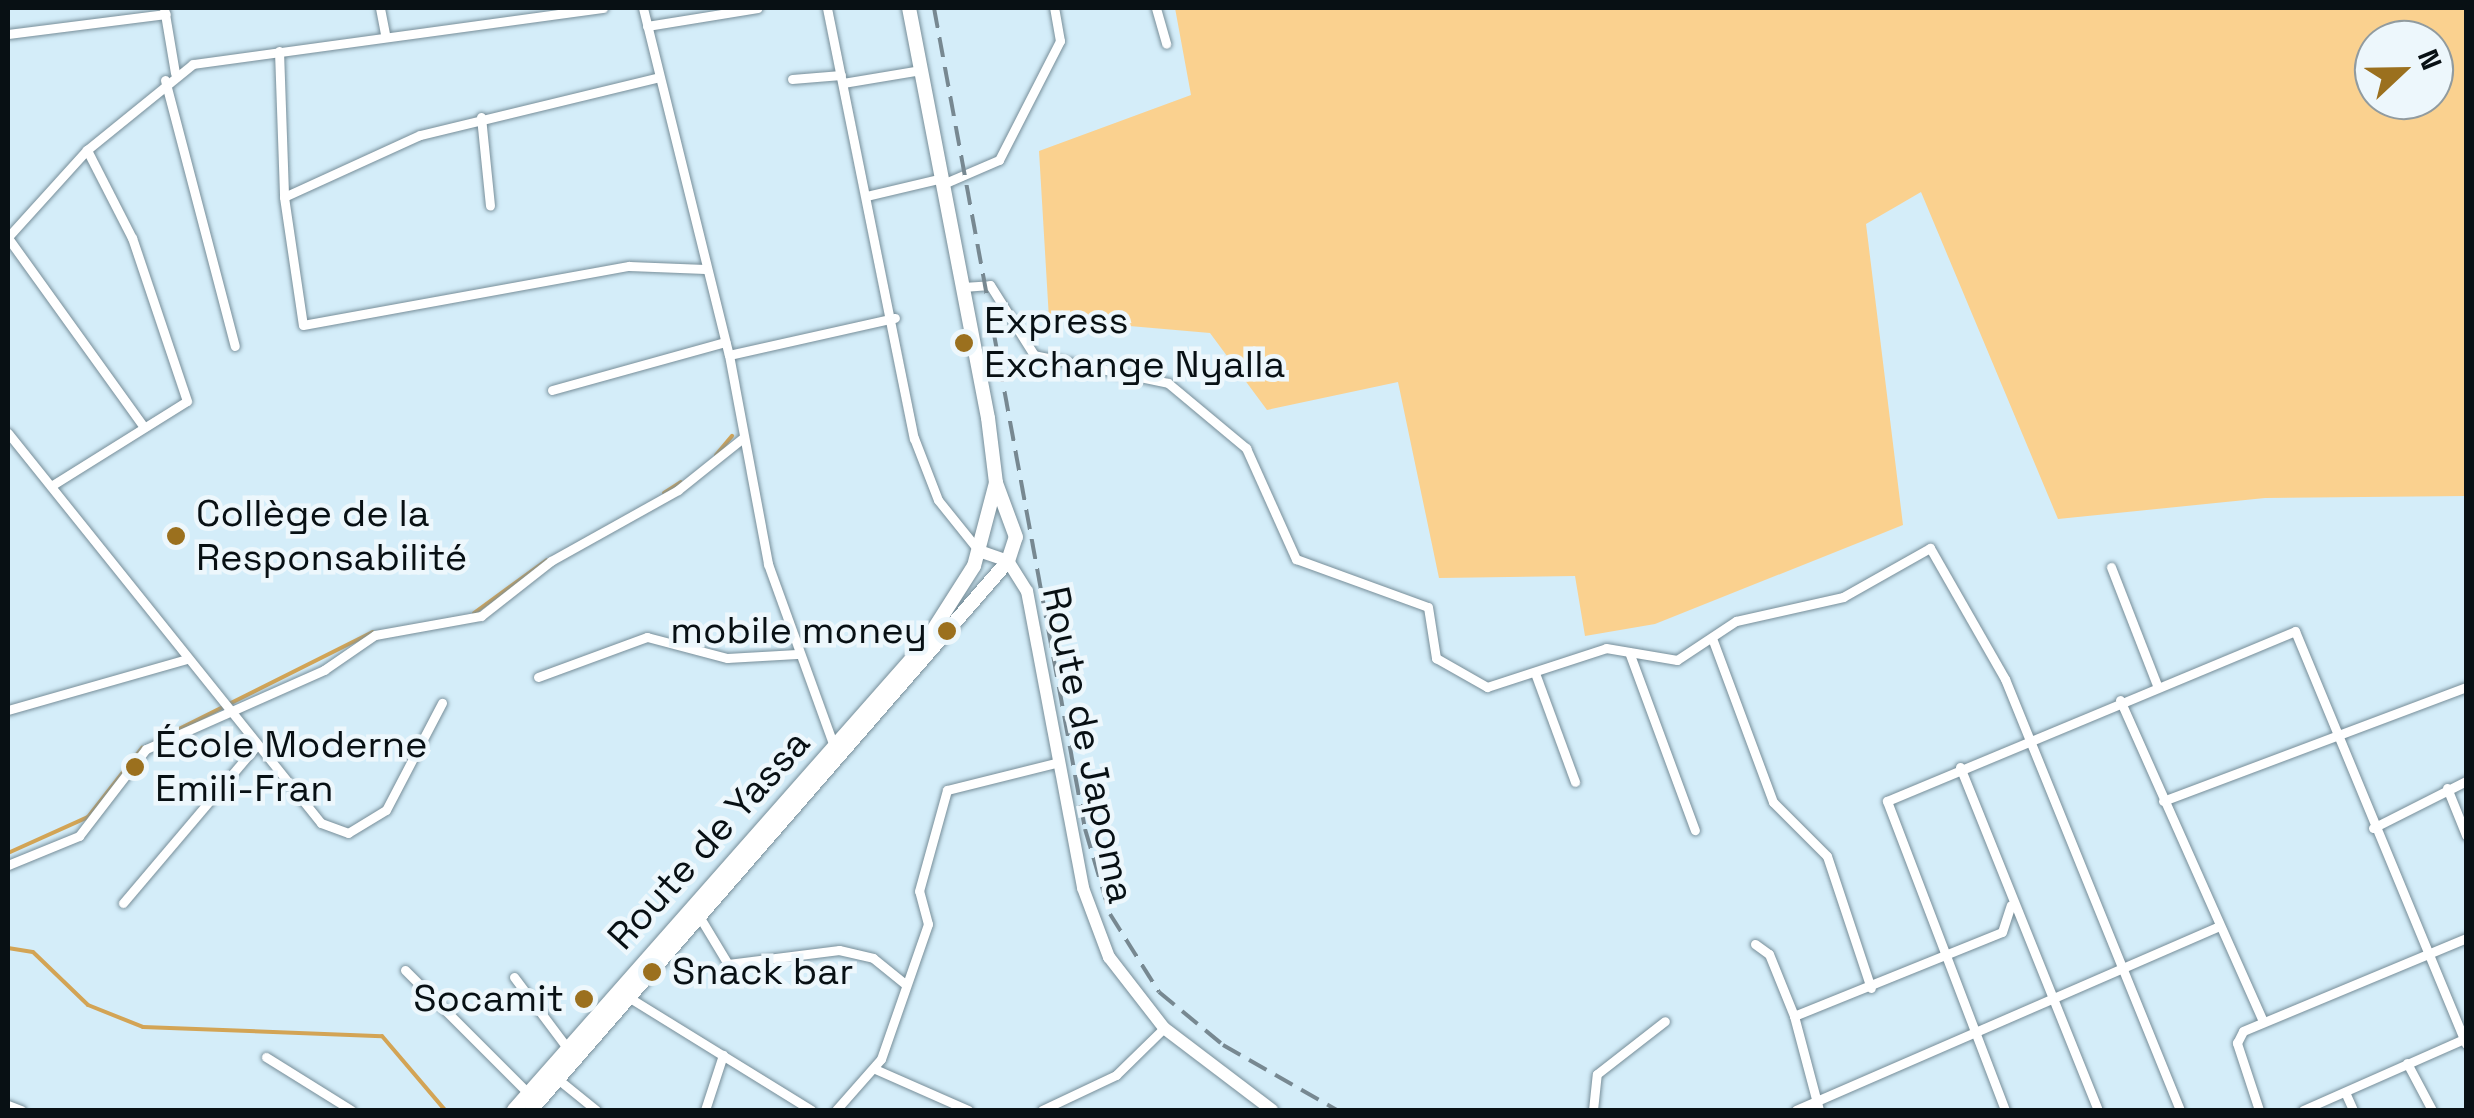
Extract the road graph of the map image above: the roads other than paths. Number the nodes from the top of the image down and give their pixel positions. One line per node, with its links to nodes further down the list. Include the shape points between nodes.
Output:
1 (380, 8): 12 (street)
2 (602, 8): 12 (street)
3 (643, 8): 10 (street)
4 (758, 8): 10 (street)
5 (827, 8): 19 (street)
6 (909, 8): 15 (main road)
7 (1054, 8): 23 (street, via 1060,40 999,160)
8 (1156, 8): 13 (street)
9 (165, 11): 11 (street); 16 (street)
10 (647, 26): 17 (street)
11 (8, 34)
12 (385, 34): 14 (street)
13 (1166, 44)
14 (278, 50): 16 (street); 25 (street)
15 (921, 70): 19 (street); 23 (main road)
16 (175, 73): 20 (street)
17 (659, 76): 21 (street); 28 (street)
18 (792, 79): 19 (street)
19 (842, 79): 24 (street)
20 (165, 80): 22 (street); 32 (street)
21 (480, 117): 25 (street); 26 (street)
22 (87, 150): 27 (street); 35 (street, via 132,238 187,401)
23 (942, 181): 24 (street); 29 (main road)
24 (866, 196): 30 (street)
25 (284, 197): 28 (street, via 300,318 309,328 598,271)
26 (490, 206)
27 (8, 238): 35 (street)
28 (705, 268): 31 (street)
29 (963, 287): 38 (main road); 48 (street, via 990,284 1034,355 1168,383 1246,448 1289,552 1428,607 1436,658 1487,687)
30 (895, 318): 33 (street); 40 (street, via 924,466 965,544)
31 (725, 342): 33 (street); 34 (street)
32 (235, 346)
33 (729, 354): 37 (street)
34 (552, 390)
35 (144, 426): 39 (street)
36 (8, 433): 39 (street)
37 (743, 438): 46 (street); 54 (street, via 678,490 550,561 481,616 375,635 324,670)
38 (996, 483): 40 (main road); 41 (main road, via 1016,537)
39 (51, 486): 47 (street)
40 (979, 551): 41 (street); 43 (main road)
41 (1008, 561): 43 (main road); 60 (street, Route de Japoma, via 1027,591)
42 (2111, 567): 50 (street)
43 (953, 616): 59 (main road, Route de Yassa)
44 (1712, 638): 45 (street, via 1668,662); 57 (street, via 1746,618 1862,590 1930,548); 82 (street, via 1773,802 1828,856)
45 (1629, 652): 48 (street, via 1594,650); 67 (street)
46 (796, 654): 49 (street, via 727,658 647,637); 59 (street)
47 (187, 659): 54 (street); 55 (street)
48 (1535, 673): 63 (street)
49 (538, 677)
50 (2157, 685): 52 (street); 56 (street, via 2296,631)
51 (2466, 687): 56 (street)
52 (2120, 700): 57 (street); 65 (street)
53 (442, 703): 58 (street, via 386,810 348,833 310,813)
54 (229, 706): 58 (street); 69 (street, via 128,764 79,836)
55 (8, 710)
56 (2340, 735): 65 (street); 66 (street)
57 (2028, 738): 61 (street); 79 (street)
58 (257, 745): 71 (street)
59 (839, 753): 72 (main road, Route de Yassa); 83 (main road, Route de Yassa)
60 (1060, 762): 81 (street, via 947,790 919,891 928,924); 88 (street, Route de Japoma, via 1089,907 1114,967)
61 (1960, 767): 70 (street); 77 (street, via 1887,801)
62 (2466, 781): 64 (street)
63 (1575, 782)
64 (2446, 788): 66 (street); 68 (street)
65 (2164, 801): 73 (street)
66 (2373, 828): 76 (street)
67 (1695, 830)
68 (2466, 834)
69 (8, 866)
70 (2011, 902): 77 (street, via 2002,932); 84 (street)
71 (123, 903)
72 (700, 916): 81 (street, via 728,964 839,950 873,958); 83 (main road, Route de Yassa)
73 (2220, 926): 79 (street); 86 (street)
74 (2466, 938): 76 (street)
75 (1755, 944): 85 (street, via 1768,954)
76 (2430, 954): 86 (street); 90 (street)
77 (1945, 960): 82 (street); 89 (street)
78 (405, 970): 98 (street)
79 (2122, 973): 84 (street); 117 (street)
80 (514, 976): 91 (street)
81 (905, 984): 95 (street)
82 (1871, 988): 85 (street)
83 (623, 993): 91 (main road, Route de Yassa); 92 (street); 96 (main road, Route de Yassa)
84 (2054, 1006): 89 (street); 116 (street)
85 (1794, 1016): 99 (street)
86 (2262, 1019): 118 (street, via 2238,1043)
87 (1665, 1021): 112 (street, via 1597,1074)
88 (1164, 1028): 110 (street, via 1116,1075); 111 (street, Route de Japoma)
89 (1971, 1037): 99 (street); 115 (street)
90 (2466, 1040): 94 (street)
91 (568, 1049): 96 (main road, Route de Yassa)
92 (723, 1055): 106 (street); 107 (street)
93 (266, 1057): 102 (street)
94 (2407, 1063): 97 (street); 121 (street)
95 (875, 1069): 108 (street); 109 (street)
96 (553, 1075): 98 (main road, Route de Yassa); 104 (main road, Route de Yassa); 105 (street)
97 (2345, 1092): 119 (street); 120 (street)
98 (528, 1094): 103 (main road, Route de Yassa)
99 (1814, 1098): 113 (street); 114 (street)
100 (8, 1105): 101 (street)
101 (21, 1110)
102 (351, 1110)
103 (514, 1110)
104 (531, 1110)
105 (596, 1110)
106 (705, 1110)
107 (812, 1110)
108 (836, 1110)
109 (968, 1110)
110 (1042, 1110)
111 (1272, 1110)
112 (1593, 1110)
113 (1796, 1110)
114 (1819, 1110)
115 (2005, 1110)
116 (2098, 1110)
117 (2180, 1110)
118 (2259, 1110)
119 (2303, 1110)
120 (2353, 1110)
121 (2432, 1110)

